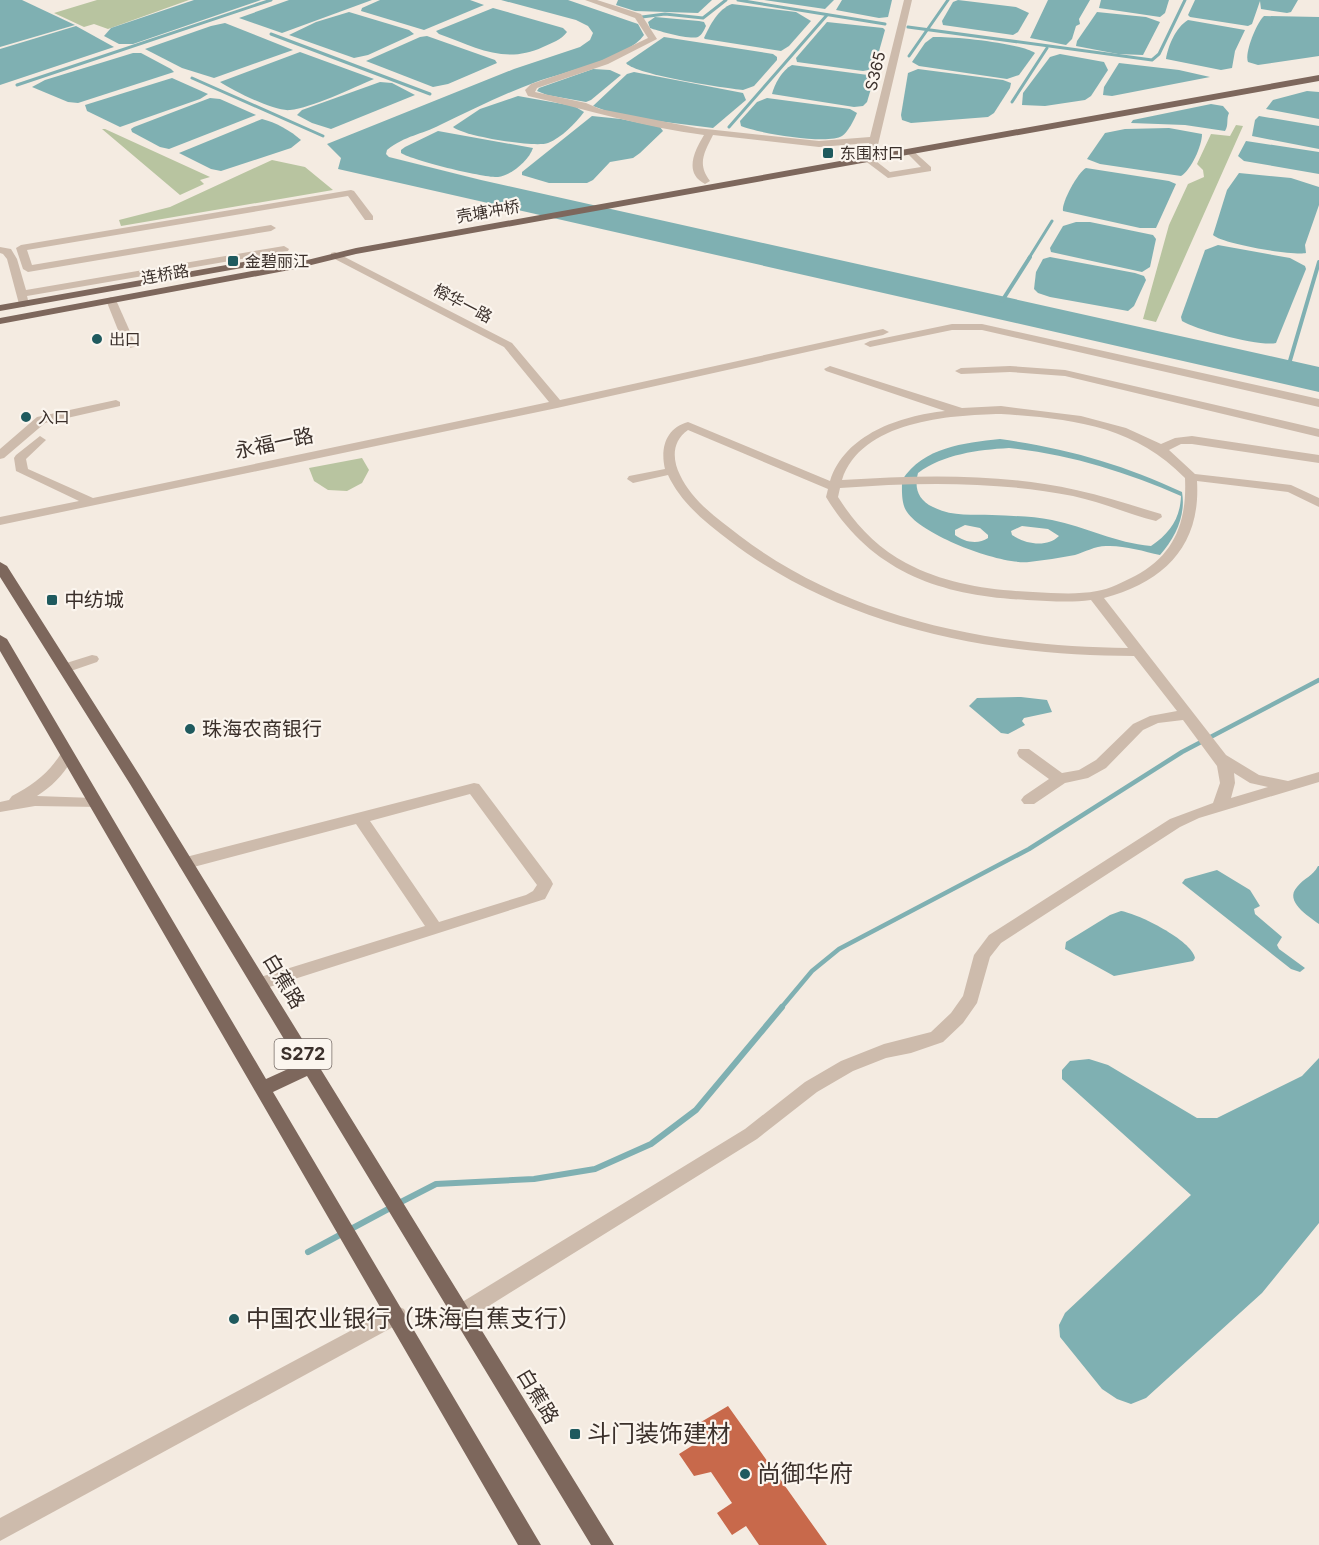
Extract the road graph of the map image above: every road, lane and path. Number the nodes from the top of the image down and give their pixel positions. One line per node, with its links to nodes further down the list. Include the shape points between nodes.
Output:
1 (589, 0): 5 (street, via 638,16 653,39 605,62 534,86 530,93 598,111)
2 (908, 0): 6 (street, S365)
3 (1319, 69): 6 (main road)
4 (1319, 78): 7 (main road)
5 (710, 132): 6 (street, via 828,145); 10 (street, via 695,166)
6 (873, 145): 8 (main road); 10 (main road)
7 (911, 152): 8 (main road); 9 (street, via 928,169 888,175)
8 (882, 158): 9 (main road)
9 (868, 160): 11 (main road)
10 (705, 181): 11 (main road)
11 (626, 201): 16 (main road, 壳塘冲桥)
12 (260, 208): 13 (street, via 351,193); 14 (street); 14 (street, via 21,248 28,269)
13 (369, 218)
14 (273, 230): 17 (street); 19 (street)
15 (0, 250): 19 (street, via 7,251)
16 (356, 251): 18 (main road, 连桥路)
17 (287, 253): 18 (main road, 连桥路); 20 (main road, 连桥路)
18 (335, 255): 21 (main road, 连桥路); 31 (street, 榕华一路, via 508,345)
19 (17, 277): 20 (street)
20 (23, 299): 22 (main road, 连桥路)
21 (111, 300): 23 (main road, 连桥路); 25 (street)
22 (1, 308): 23 (main road)
23 (2, 320)
24 (883, 332): 31 (street, 永福一路)
25 (130, 345)
26 (840, 351): 29 (street, via 952,327 982,327)
27 (830, 369): 32 (street)
28 (961, 371): 33 (street, via 1065,373)
29 (1319, 402)
30 (116, 404): 36 (street, via 41,420)
31 (556, 404): 42 (street, 永福一路)
32 (962, 412): 35 (street, via 1001,410 1066,417 1127,434); 41 (street, via 884,431 846,459)
33 (1319, 433)
34 (40, 440): 42 (street, via 20,458 22,471)
35 (1160, 449): 37 (street, via 1192,440); 39 (street)
36 (0, 455)
37 (1319, 459)
38 (671, 471): 40 (street); 41 (street, via 669,449 675,434 688,426 818,483); 49 (street, via 695,507 736,540 782,571 839,598 902,620 972,637 1048,648)
39 (1191, 477): 43 (street, via 1291,489); 47 (street, via 1191,513 1179,547 1146,576)
40 (633, 478)
41 (835, 485): 44 (street, via 934,479 993,481 1085,496); 47 (street, via 832,497 861,536 883,555 915,572 949,585 984,592)
42 (93, 502): 45 (street, 永福一路)
43 (1319, 503)
44 (1156, 517)
45 (0, 521)
46 (0, 566): 51 (main road, 白蕉路 / S272)
47 (1095, 596): 49 (street)
48 (0, 639): 54 (main road, S272)
49 (1140, 652): 52 (street)
50 (92, 659): 51 (street)
51 (65, 668): 64 (main road, 白蕉路 / S272)
52 (1186, 715): 55 (street); 57 (street, via 1155,719 1138,727 1101,764 1083,774)
53 (1024, 753): 57 (street)
54 (67, 756): 60 (main road, S272); 61 (street, via 50,781)
55 (1221, 759): 58 (street, via 1255,779); 62 (street, via 1229,785)
56 (1319, 777): 58 (street)
57 (1060, 778): 59 (street)
58 (1291, 786): 62 (street)
59 (1029, 800)
60 (94, 803): 61 (street, via 35,801); 68 (main road, S272)
61 (5, 805)
62 (1218, 807): 69 (street, via 1175,823 995,939 982,955 971,998 957,1018 936,1036 847,1066 811,1087 751,1134)
63 (360, 818): 64 (street); 65 (street); 65 (street, via 474,788 543,878 543,890 532,899)
64 (186, 863): 66 (main road, 白蕉路 / S272)
65 (435, 929): 66 (street)
66 (260, 984): 67 (main road, 白蕉路 / S272)
67 (310, 1067): 68 (main road); 69 (main road, 白蕉路 / S272)
68 (264, 1088): 70 (main road, S272)
69 (461, 1313): 73 (main road, 白蕉路 / S272)
70 (397, 1315): 71 (street); 72 (main road, S272)
71 (0, 1530)
72 (530, 1545)
73 (603, 1545)

